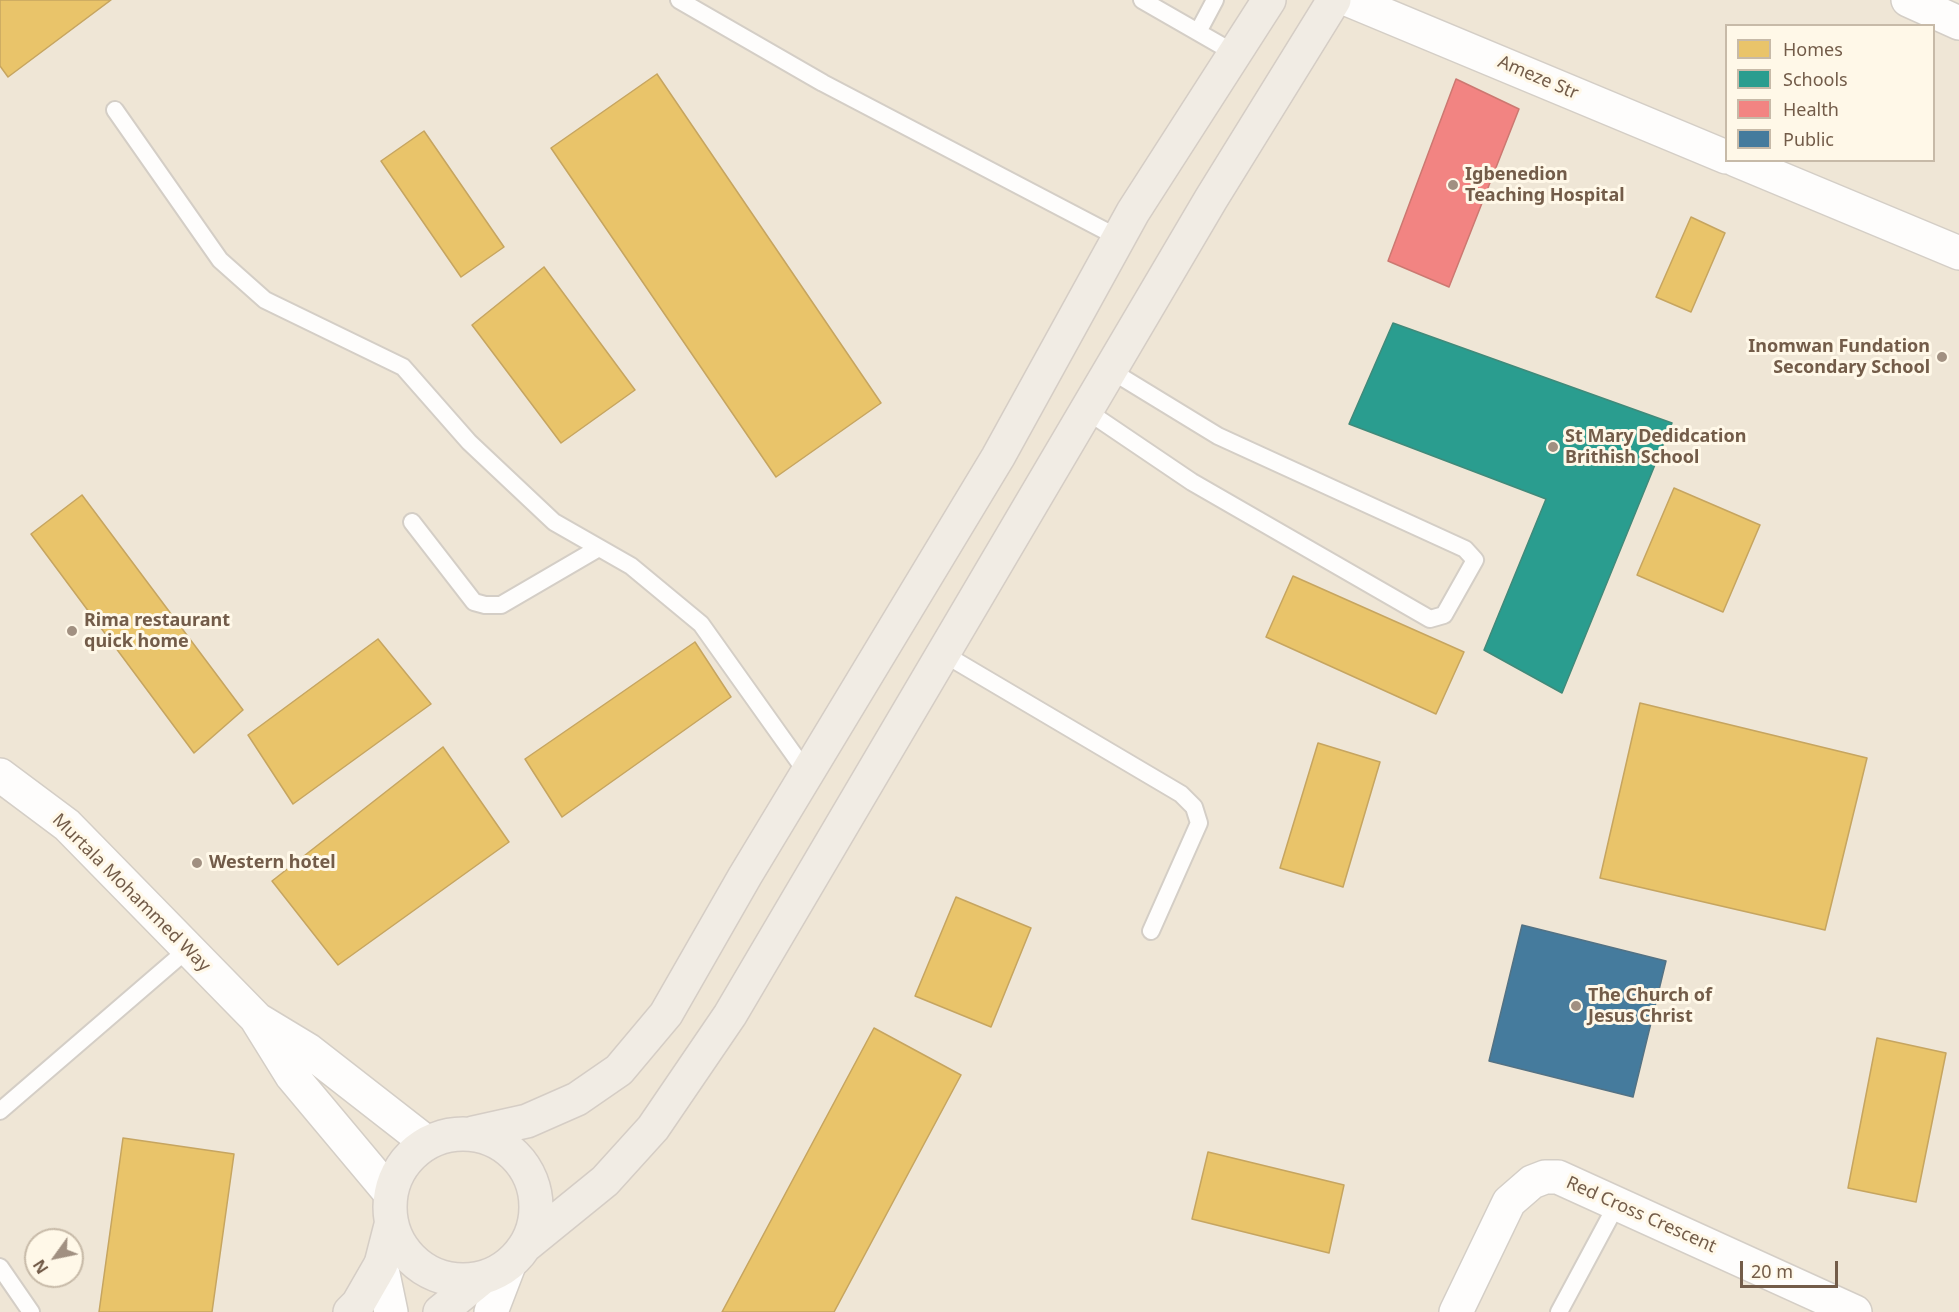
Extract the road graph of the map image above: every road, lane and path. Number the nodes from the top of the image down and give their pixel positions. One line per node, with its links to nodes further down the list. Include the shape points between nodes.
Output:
1 (679, 0): 14 (lane, via 823,83)
2 (1142, 0): 9 (lane)
3 (1215, 0): 9 (lane)
4 (1269, 0): 10 (highway)
5 (1334, 0): 16 (highway)
6 (1350, 0): 12 (street, Ameze Str)
7 (1908, 0): 8 (street)
8 (1959, 23)
9 (1198, 32): 10 (lane)
10 (1236, 54): 14 (highway)
11 (115, 110): 19 (lane, via 220,260 266,300 403,367 469,442 554,522)
12 (1725, 157)
13 (1741, 162): 15 (street)
14 (1119, 238): 21 (highway, via 998,457)
15 (1959, 253)
16 (1110, 370): 17 (highway); 17 (lane, via 1218,436 1465,549 1475,560 1444,615 1430,619 1192,482)
17 (1087, 411): 20 (highway)
18 (412, 522): 19 (lane, via 474,602 485,605 501,605)
19 (597, 549): 21 (lane, via 631,566 701,624)
20 (944, 654): 23 (lane, via 1181,794 1194,807 1199,823); 31 (highway, via 730,1015 653,1128 605,1181)
21 (807, 773): 27 (highway, via 666,1014 619,1070 577,1099 537,1116)
22 (0, 775): 24 (street, Murtala Mohammed Way, via 67,825)
23 (1151, 931)
24 (188, 949): 25 (street, Murtala Mohammed Way); 26 (lane)
25 (256, 1018): 28 (street, via 308,1050); 30 (street, via 292,1076)
26 (0, 1111)
27 (473, 1133): 28 (highway, via 449,1134); 31 (highway, via 496,1141 516,1156 530,1175 535,1224)
28 (426, 1142): 30 (highway, via 403,1164)
29 (1617, 1204): 39 (street, Red Cross Crescent, via 1558,1177 1532,1182 1509,1202); 40 (lane); 41 (street, Red Cross Crescent)
30 (391, 1209): 31 (highway, via 401,1246 416,1263 436,1275 459,1280); 32 (highway)
31 (505, 1263): 37 (highway); 38 (street)
32 (381, 1264): 35 (highway); 36 (street)
33 (0, 1267): 34 (lane)
34 (31, 1312)
35 (350, 1312)
36 (391, 1312)
37 (440, 1312)
38 (491, 1312)
39 (1456, 1312)
40 (1559, 1312)
41 (1855, 1312)

